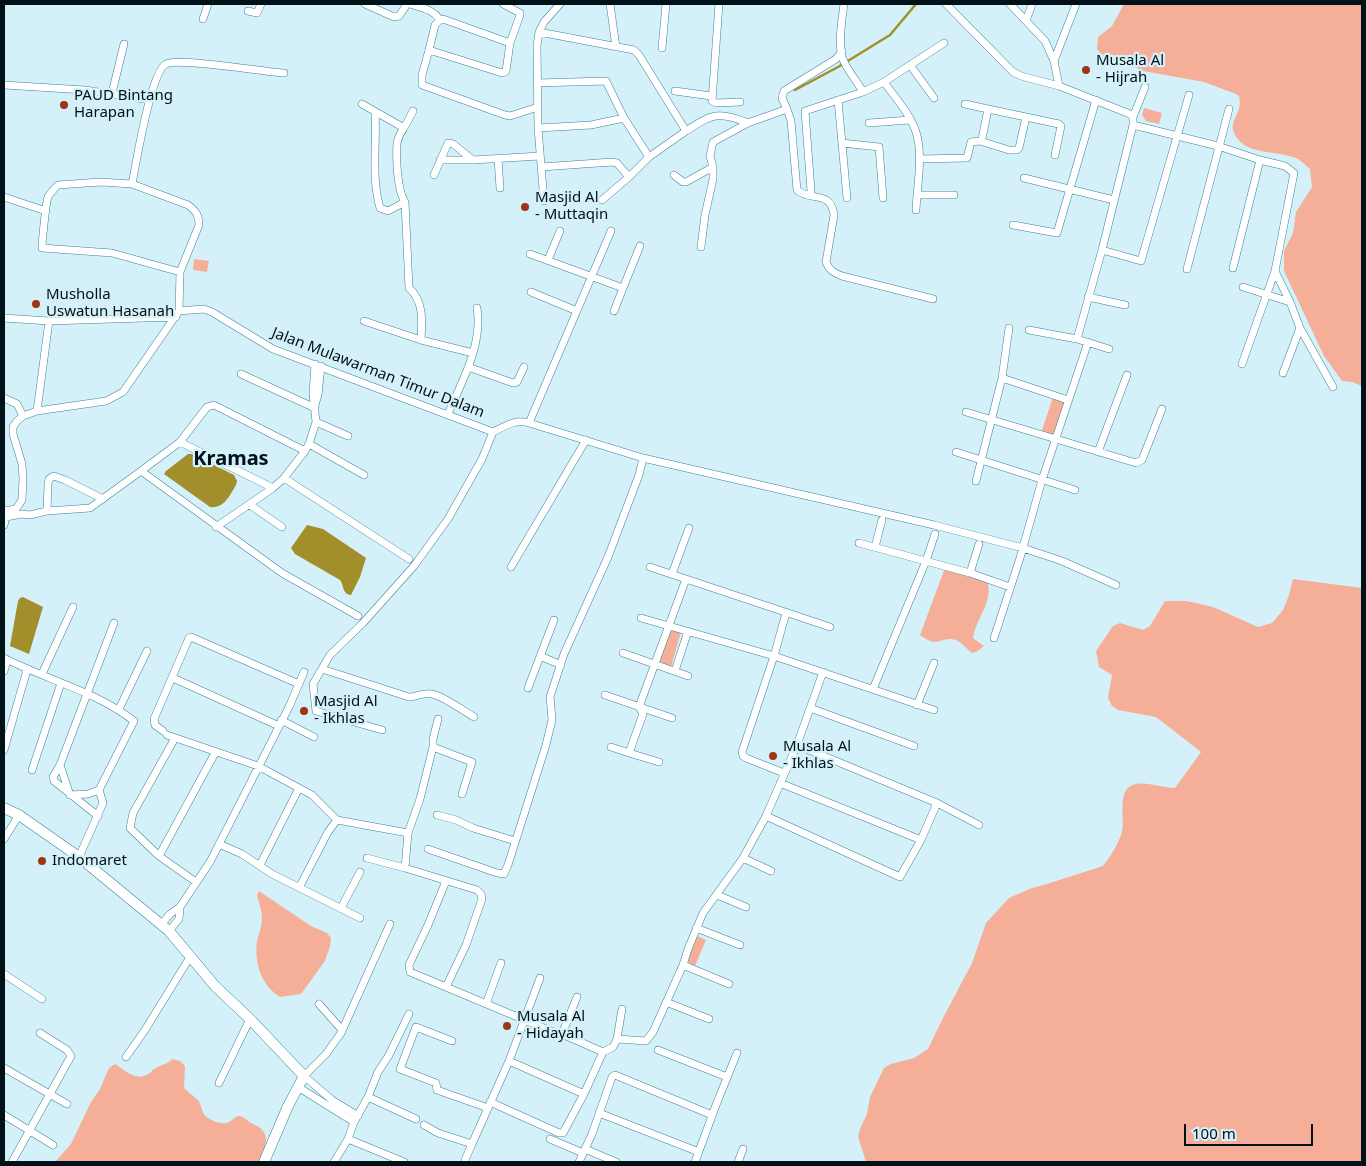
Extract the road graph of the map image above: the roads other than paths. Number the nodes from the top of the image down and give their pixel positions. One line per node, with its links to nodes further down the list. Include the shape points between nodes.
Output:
1 (208, 4): 16 (street)
2 (260, 4): 15 (street, via 256,13)
3 (365, 4): 4 (street, via 394,17 399,16)
4 (409, 4): 17 (street, via 431,10)
5 (504, 4): 20 (street, via 520,13)
6 (560, 4): 19 (street)
7 (610, 4): 23 (street)
8 (666, 4): 24 (street)
9 (719, 4): 39 (street)
10 (844, 4): 26 (street)
11 (946, 4): 33 (street, via 1013,72)
12 (1010, 4): 18 (street)
13 (1032, 4): 18 (street)
14 (1076, 4): 27 (street)
15 (248, 12)
16 (203, 19)
17 (440, 20): 20 (street); 25 (street, via 435,25)
18 (1026, 21): 27 (street, via 1045,41)
19 (538, 32): 23 (street); 30 (street)
20 (510, 43): 25 (street, via 503,73)
21 (944, 43): 28 (street)
22 (124, 44): 37 (street)
23 (616, 47): 62 (street, via 634,50 639,55)
24 (662, 48)
25 (429, 50): 47 (street, via 421,80 426,88 504,115)
26 (842, 54): 36 (street); 48 (street, via 784,91 782,98)
27 (1054, 61): 33 (street)
28 (910, 65): 31 (street); 40 (street)
29 (284, 73): 41 (street, via 169,62 159,71)
30 (537, 82): 47 (street); 55 (street, via 606,81)
31 (884, 82): 36 (street); 56 (street)
32 (4, 85): 37 (street)
33 (1059, 86): 43 (street)
34 (1145, 87): 54 (street)
35 (675, 91): 39 (street)
36 (863, 92): 42 (street)
37 (112, 93): 41 (street)
38 (1189, 95): 63 (street)
39 (711, 96): 44 (street, via 716,103)
40 (934, 98)
41 (150, 100): 81 (street)
42 (838, 100): 65 (street); 84 (street, via 805,111)
43 (1096, 100): 54 (street); 83 (street)
44 (740, 102)
45 (362, 104): 51 (street)
46 (965, 104): 49 (street)
47 (538, 108): 61 (street)
48 (787, 108): 57 (street); 114 (street, via 797,190 824,198 833,208 828,267 842,276)
49 (988, 109): 53 (street); 64 (street)
50 (1229, 109): 66 (street)
51 (375, 112): 60 (street); 93 (street, via 374,172 380,208 388,211)
52 (413, 112): 60 (street)
53 (1026, 117): 64 (street, via 1017,150); 67 (street, via 1060,125)
54 (1133, 117): 59 (street)
55 (624, 118): 61 (street, via 591,125); 69 (street)
56 (910, 120): 58 (street); 71 (street, via 916,132)
57 (748, 123): 62 (street, via 716,115); 76 (street, via 713,142 710,156)
58 (869, 123)
59 (1133, 125): 63 (street); 91 (street)
60 (404, 128): 93 (street, via 397,141 399,181)
61 (538, 128): 68 (street)
62 (686, 131): 69 (street)
63 (1176, 136): 66 (street); 101 (street, via 1140,261)
64 (980, 141): 71 (street, via 971,142 967,158)
65 (842, 143): 88 (street); 89 (street, via 879,147)
66 (1218, 146): 74 (street); 105 (street)
67 (1054, 155)
68 (540, 156): 70 (street); 75 (street)
69 (649, 157): 79 (street)
70 (498, 159): 73 (street); 82 (street)
71 (919, 159): 85 (street)
72 (440, 160): 73 (street); 73 (street, via 446,144 450,142); 77 (street)
73 (473, 160)
74 (1260, 160): 104 (street); 106 (street, via 1286,166 1294,173)
75 (541, 167): 79 (street, via 612,162 617,163); 92 (street)
76 (713, 167): 78 (street, via 686,182); 100 (street)
77 (434, 175)
78 (674, 175)
79 (629, 177): 90 (street)
80 (1024, 178): 83 (street)
81 (132, 184): 95 (street, via 58,185 48,197); 107 (street, via 188,205 199,217 199,225)
82 (500, 188)
83 (1069, 188): 91 (street); 96 (street, via 1056,234)
84 (811, 191)
85 (917, 192): 86 (street); 94 (street)
86 (954, 195)
87 (4, 197): 95 (street)
88 (847, 198)
89 (883, 198)
90 (602, 200)
91 (1114, 200): 101 (street)
92 (544, 201)
93 (405, 202): 128 (street, via 409,288 416,294 421,307)
94 (916, 210)
95 (46, 211): 107 (street, via 42,248 112,253)
96 (1012, 225)
97 (560, 231): 103 (street)
98 (611, 231): 108 (street)
99 (640, 246): 110 (street)
100 (701, 247)
101 (1102, 250): 113 (street)
102 (530, 254): 103 (street)
103 (548, 260): 108 (street)
104 (1233, 268)
105 (1187, 269)
106 (1275, 271): 112 (street); 115 (street)
107 (180, 272): 120 (street)
108 (592, 276): 110 (street); 119 (street)
109 (1243, 287): 112 (street)
110 (623, 288): 118 (street)
111 (531, 292): 119 (street)
112 (1267, 294): 115 (street); 132 (street)
113 (1088, 297): 116 (street); 127 (street)
114 (933, 299)
115 (1290, 302): 125 (street)
116 (1126, 305)
117 (477, 308): 131 (street, via 477,338)
118 (614, 311)
119 (577, 312): 151 (street)
120 (178, 314): 122 (street, Jalan Mulawarman Timur Dalam); 133 (street, Jalan Mulawarman Timur Dalam, via 212,312 273,349); 145 (street, via 123,392 106,401)
121 (4, 318): 122 (street, Jalan Mulawarman Timur Dalam)
122 (49, 321): 145 (street)
123 (364, 321): 128 (street)
124 (1009, 328): 139 (street)
125 (1300, 328): 136 (street); 140 (street)
126 (1029, 330): 127 (street)
127 (1077, 339): 129 (street)
128 (421, 340): 131 (street)
129 (1088, 342): 130 (street); 142 (street)
130 (1109, 349)
131 (473, 354): 135 (street)
132 (1242, 364)
133 (318, 365): 143 (street, via 313,394); 147 (street, Jalan Mulawarman Timur Dalam)
134 (524, 366): 135 (street, via 517,382 513,383)
135 (468, 367): 147 (street)
136 (1283, 373)
137 (241, 374): 143 (street)
138 (1127, 375): 159 (street)
139 (1002, 378): 142 (street); 149 (street)
140 (1333, 387)
141 (4, 398): 148 (street, via 17,404)
142 (1068, 400): 154 (street)
143 (315, 408): 150 (street)
144 (1162, 409): 159 (street, via 1140,462)
145 (37, 411): 148 (street)
146 (966, 412): 149 (street)
147 (448, 414): 152 (street, Jalan Mulawarman Timur Dalam)
148 (23, 416): 171 (street, via 13,427 22,464 22,500 16,509)
149 (991, 419): 154 (street); 161 (street)
150 (316, 422): 153 (street); 157 (street)
151 (529, 422): 152 (street, via 514,422); 155 (street)
152 (493, 432): 210 (street, via 478,467 448,519 414,566 330,655)
153 (348, 436)
154 (1056, 439): 159 (street); 166 (street)
155 (586, 440): 160 (street); 185 (street)
156 (180, 442): 157 (street, via 207,407 214,405); 162 (street); 167 (street)
157 (307, 448): 163 (street); 164 (street)
158 (956, 452): 161 (street)
159 (1098, 452)
160 (643, 458): 182 (street); 209 (street, via 608,557)
161 (981, 460): 165 (street); 166 (street)
162 (141, 471): 169 (street); 175 (street)
163 (364, 475)
164 (284, 478): 167 (street); 183 (street)
165 (976, 480)
166 (1042, 480): 168 (street); 182 (street)
167 (273, 488): 170 (street)
168 (1075, 490)
169 (103, 499): 172 (street, via 84,509); 172 (street, via 54,476 48,484)
170 (250, 504): 175 (street); 176 (street)
171 (4, 511)
172 (47, 511): 174 (street, via 6,518)
173 (882, 520): 181 (street)
174 (4, 525)
175 (216, 527): 194 (street, via 282,573)
176 (282, 527)
177 (689, 528): 187 (street)
178 (935, 534): 184 (street)
179 (859, 543): 181 (street)
180 (979, 544): 188 (street)
181 (875, 547): 184 (street)
182 (1023, 548): 190 (street); 191 (street)
183 (409, 559)
184 (926, 561): 188 (street); 222 (street)
185 (511, 566)
186 (650, 567): 187 (street)
187 (672, 574): 189 (street)
188 (970, 574): 191 (street)
189 (686, 578): 193 (street); 198 (street)
190 (1116, 585)
191 (1010, 587): 201 (street)
192 (73, 607): 216 (street)
193 (786, 613): 199 (street); 205 (street)
194 (358, 616)
195 (641, 618): 198 (street)
196 (554, 620): 204 (street)
197 (114, 624): 223 (street)
198 (668, 625): 200 (street); 208 (street)
199 (830, 627)
200 (688, 631): 205 (street); 213 (street)
201 (994, 638)
202 (147, 651): 228 (street)
203 (623, 653): 208 (street)
204 (540, 656): 209 (street); 221 (street)
205 (774, 656): 215 (street); 247 (street, via 742,752 746,758)
206 (5, 659): 211 (street); 212 (street)
207 (934, 663): 225 (street)
208 (653, 664): 213 (street); 226 (street)
209 (561, 665): 264 (street, via 550,697 552,720 546,745)
210 (322, 669): 230 (street, via 409,697 433,694); 234 (street, via 313,684 316,711)
211 (27, 670): 216 (street); 241 (street)
212 (4, 671)
213 (675, 671): 217 (street)
214 (304, 672): 220 (street)
215 (823, 672): 222 (street); 227 (street)
216 (42, 674): 219 (street)
217 (688, 676)
218 (173, 678): 220 (street, via 191,637); 233 (street); 236 (street, via 154,721)
219 (61, 682): 223 (street); 246 (street)
220 (299, 684): 233 (street)
221 (528, 688)
222 (873, 689): 225 (street)
223 (87, 693): 228 (street); 252 (street, via 60,765)
224 (605, 695): 226 (street)
225 (917, 705): 229 (street)
226 (639, 707): 231 (street); 243 (street, via 643,714)
227 (810, 708): 237 (street); 238 (street)
228 (119, 709): 250 (street, via 134,721)
229 (934, 710)
230 (474, 716)
231 (672, 718)
232 (438, 719): 239 (street)
233 (280, 723): 235 (street); 245 (street)
234 (382, 730)
235 (314, 736)
236 (175, 738): 242 (street); 267 (street, via 130,822 132,832)
237 (797, 745): 247 (street); 253 (street)
238 (914, 746)
239 (433, 747): 251 (street, via 472,762); 261 (street)
240 (611, 748): 243 (street)
241 (4, 750)
242 (215, 753): 245 (street); 267 (street)
243 (629, 753): 244 (street)
244 (659, 762)
245 (258, 766): 249 (street); 265 (street)
246 (32, 770)
247 (784, 773): 248 (street)
248 (780, 783): 258 (street); 263 (street)
249 (299, 788): 259 (street, via 312,795); 271 (street)
250 (99, 790): 252 (street); 257 (street, via 103,803)
251 (462, 794)
252 (70, 795): 257 (street)
253 (937, 803): 260 (street); 263 (street)
254 (4, 808): 255 (street)
255 (19, 815): 262 (street); 268 (street)
256 (437, 815): 264 (street)
257 (98, 816): 268 (street)
258 (766, 816): 263 (street, via 900,877); 270 (street)
259 (337, 820): 261 (street); 277 (street)
260 (979, 825)
261 (408, 833): 272 (street)
262 (4, 839)
263 (921, 840)
264 (515, 841): 266 (street, via 504,874)
265 (219, 844): 271 (street); 276 (street)
266 (428, 849)
267 (160, 856): 276 (street)
268 (79, 858): 283 (street)
269 (367, 858): 272 (street)
270 (743, 858): 274 (street); 278 (street)
271 (260, 865): 277 (street)
272 (405, 868): 275 (street)
273 (360, 872): 280 (street)
274 (771, 872)
275 (446, 881): 292 (street, via 408,965 410,972); 292 (street, via 477,890 482,899)
276 (196, 882): 283 (street, via 180,907 170,914)
277 (300, 886): 280 (street)
278 (717, 895): 279 (street); 284 (street)
279 (746, 907)
280 (341, 908): 281 (street)
281 (360, 918)
282 (390, 924): 303 (street)
283 (165, 928): 286 (street)
284 (696, 928): 285 (street); 288 (street)
285 (740, 945)
286 (190, 958): 300 (street); 311 (street)
287 (501, 963): 297 (street)
288 (683, 965): 291 (street); 295 (street)
289 (4, 974): 294 (street)
290 (540, 978): 301 (street)
291 (729, 984)
292 (446, 988): 297 (street)
293 (577, 998): 305 (street)
294 (42, 999)
295 (666, 1002): 302 (street); 306 (street, via 646,1041)
296 (320, 1004): 303 (street)
297 (486, 1004): 301 (street)
298 (622, 1009): 306 (street)
299 (409, 1014): 320 (street)
300 (250, 1019): 314 (street); 316 (street)
301 (525, 1019): 305 (street); 312 (street)
302 (709, 1019)
303 (342, 1030): 314 (street, via 326,1054)
304 (40, 1033): 318 (street, via 70,1054)
305 (562, 1034): 309 (street)
306 (617, 1040): 309 (street, via 613,1047)
307 (452, 1041): 322 (street, via 416,1027 400,1069 436,1082 437,1090)
308 (658, 1050): 315 (street)
309 (603, 1052): 319 (street)
310 (737, 1054): 315 (street)
311 (126, 1056)
312 (509, 1061): 319 (street); 322 (street)
313 (4, 1068): 318 (street)
314 (304, 1076): 317 (street); 326 (street)
315 (727, 1077): 325 (street)
316 (219, 1083)
317 (298, 1087): 326 (street); 339 (street)
318 (49, 1094): 321 (street); 329 (street)
319 (584, 1094): 322 (street, via 562,1134)
320 (368, 1097): 326 (street); 327 (street)
321 (67, 1104)
322 (489, 1105): 332 (street)
323 (599, 1113): 325 (street, via 615,1075); 335 (street); 336 (street)
324 (4, 1115): 329 (street)
325 (712, 1115): 336 (street)
326 (356, 1119): 330 (street)
327 (416, 1119)
328 (424, 1125): 332 (street)
329 (30, 1130): 333 (street); 338 (street)
330 (348, 1139): 340 (street); 341 (street)
331 (550, 1139): 335 (street)
332 (472, 1144): 337 (street)
333 (53, 1145)
334 (743, 1149): 345 (street)
335 (584, 1151): 342 (street); 343 (street)
336 (699, 1152): 344 (street)
337 (465, 1160)
338 (12, 1162)
339 (264, 1162)
340 (334, 1162)
341 (404, 1162)
342 (579, 1162)
343 (616, 1162)
344 (695, 1162)
345 (738, 1162)

